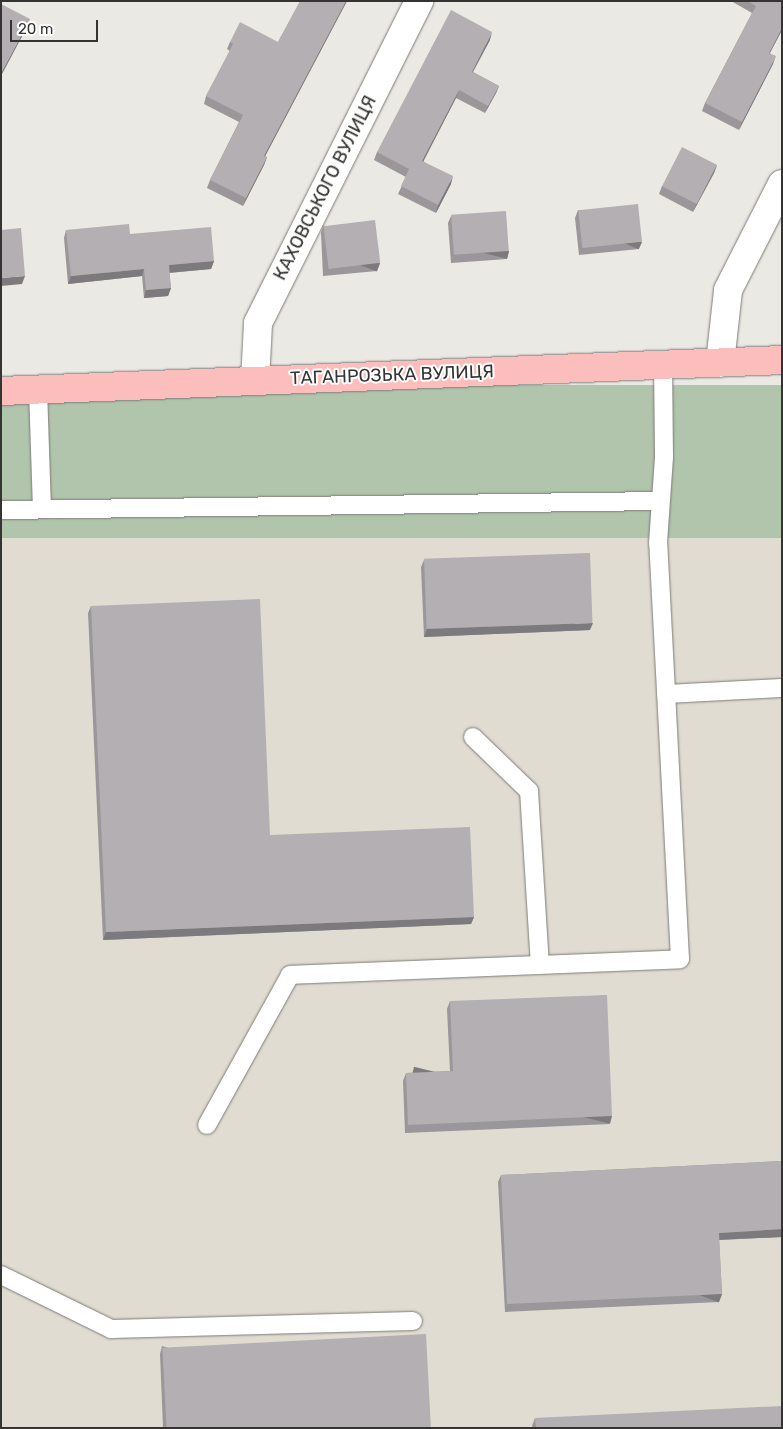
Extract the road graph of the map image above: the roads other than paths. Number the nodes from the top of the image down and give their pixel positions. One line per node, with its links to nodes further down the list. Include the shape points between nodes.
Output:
1 (419, 1): 6 (street, КАХОВСЬКОГО ВУЛИЦЯ, via 258,323)
2 (782, 184): 4 (street, via 728,290)
3 (782, 360): 4 (highway, ТАГАНРОЗЬКА ВУЛИЦЯ)
4 (720, 363): 5 (highway, ТАГАНРОЗЬКА ВУЛИЦЯ)
5 (663, 364): 6 (highway, ТАГАНРОЗЬКА ВУЛИЦЯ); 9 (lane, via 664,457)
6 (255, 381): 7 (highway, ТАГАНРОЗЬКА ВУЛИЦЯ)
7 (38, 389): 8 (highway, ТАГАНРОЗЬКА ВУЛИЦЯ); 10 (lane)
8 (1, 391)
9 (660, 501): 10 (lane); 13 (lane, via 658,543)
10 (42, 508): 11 (lane)
11 (1, 510)
12 (782, 688): 13 (lane)
13 (666, 694): 15 (lane, via 680,959)
14 (473, 737): 15 (lane, via 529,791)
15 (540, 965): 16 (lane, via 290,976)
16 (207, 1125)
17 (1, 1275): 18 (lane, via 111,1329)
18 (413, 1322)

